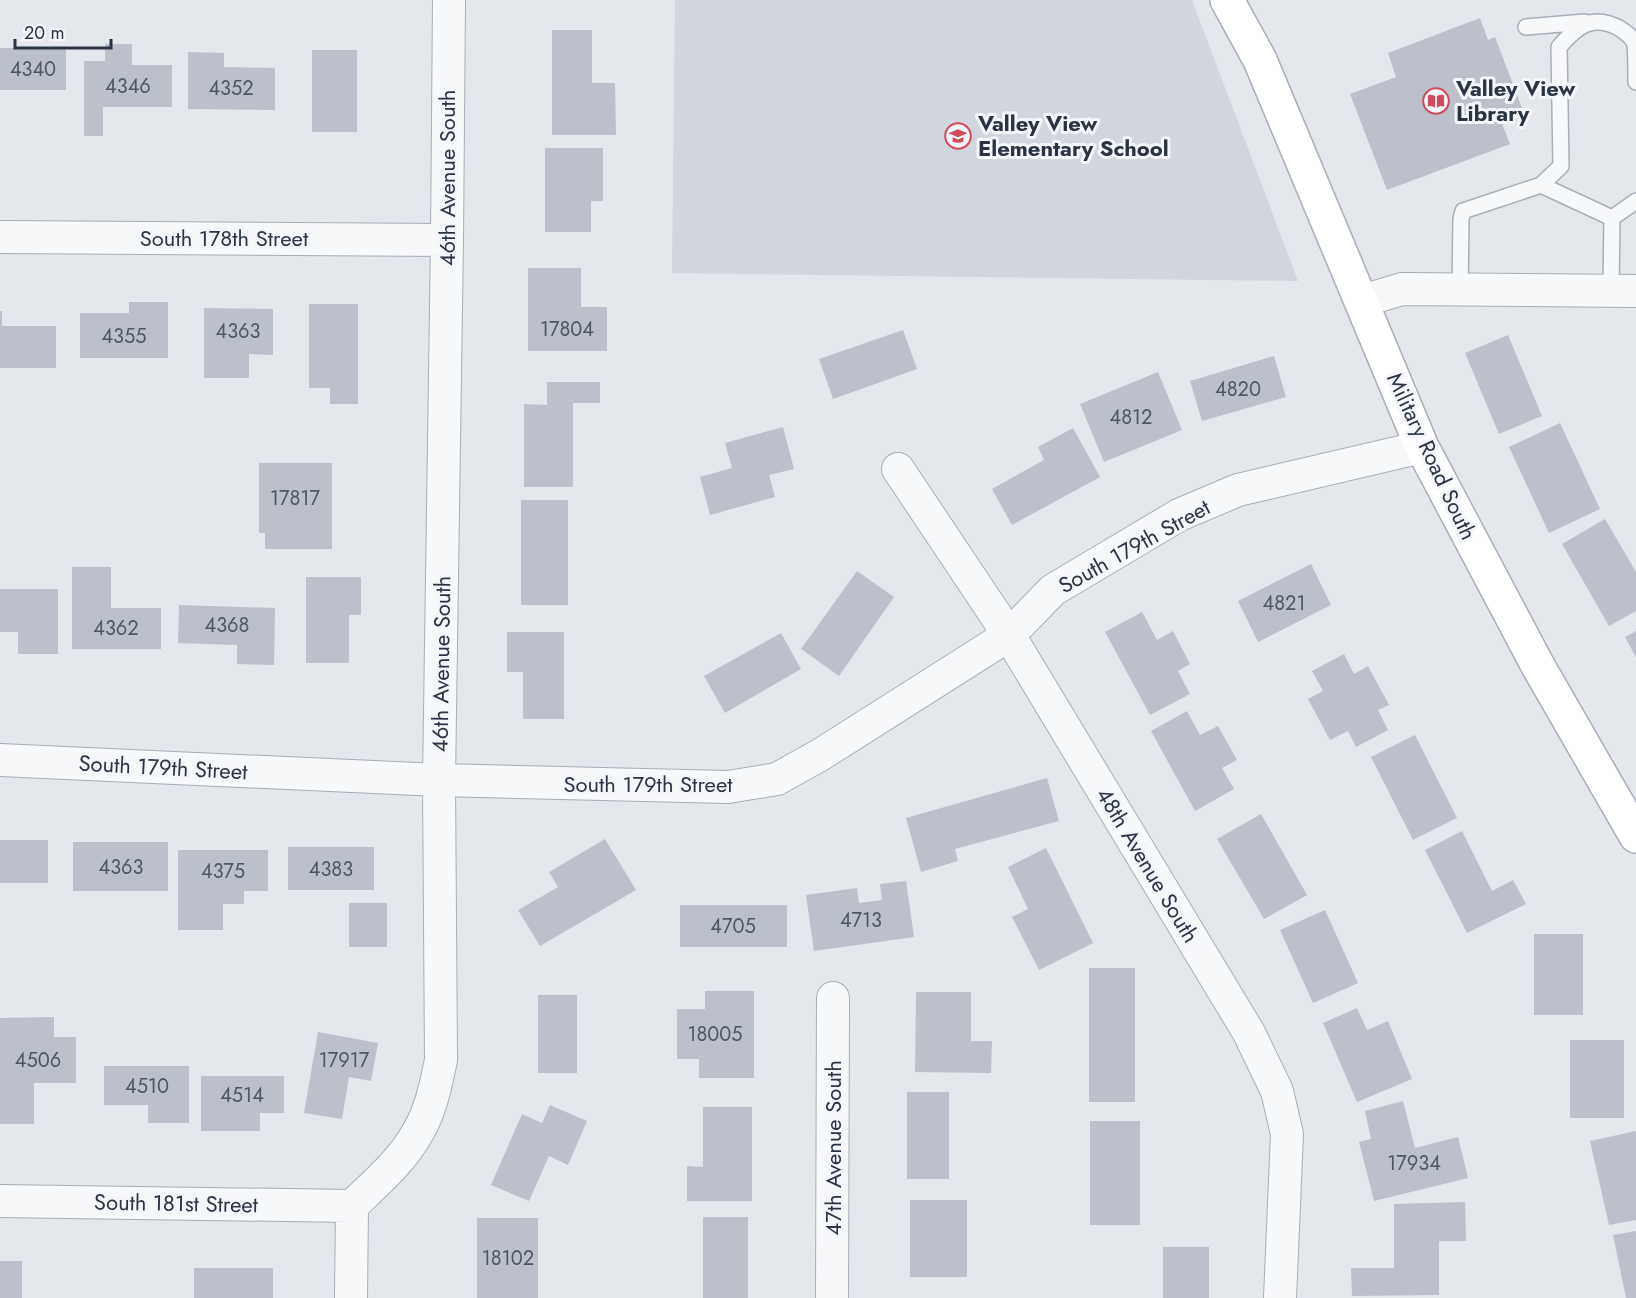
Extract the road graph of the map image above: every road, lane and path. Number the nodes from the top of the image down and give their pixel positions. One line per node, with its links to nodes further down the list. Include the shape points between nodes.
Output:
1 (448, 0): 12 (street, 46th Avenue South)
2 (1227, 0): 6 (main road, Military Road South)
3 (1246, 0): 6 (main road, Military Road South)
4 (1591, 22): 5 (lane); 7 (lane, via 1608,23 1627,33 1635,43); 8 (lane, via 1571,33 1559,47 1561,166)
5 (1526, 27)
6 (1260, 60): 15 (main road, Military Road South)
7 (1636, 82)
8 (1541, 185): 10 (lane); 13 (lane, via 1463,211)
9 (1636, 201): 10 (lane)
10 (1612, 218): 14 (lane)
11 (0, 237): 12 (street, South 178th Street)
12 (447, 240): 20 (street, 46th Avenue South)
13 (1460, 289): 14 (street); 15 (street, via 1402,289)
14 (1624, 291)
15 (1362, 301): 16 (main road, Military Road South)
16 (1422, 447): 18 (street, South 179th Street, via 1238,490 1179,515 1053,590); 21 (main road, Military Road South, via 1538,666)
17 (898, 469): 18 (street, 48th Avenue South)
18 (1009, 635): 20 (street, South 179th Street, via 777,779 728,787); 27 (street, 48th Avenue South, via 1249,1033 1277,1091 1287,1134)
19 (0, 760): 20 (street, South 179th Street)
20 (439, 780): 24 (street, 46th Avenue South, via 441,1060 434,1093 419,1131 390,1170)
21 (1636, 836)
22 (834, 998): 26 (street, 47th Avenue South)
23 (0, 1201): 24 (street, South 181st Street)
24 (352, 1206): 25 (street)
25 (351, 1298)
26 (832, 1298)
27 (1280, 1298)

